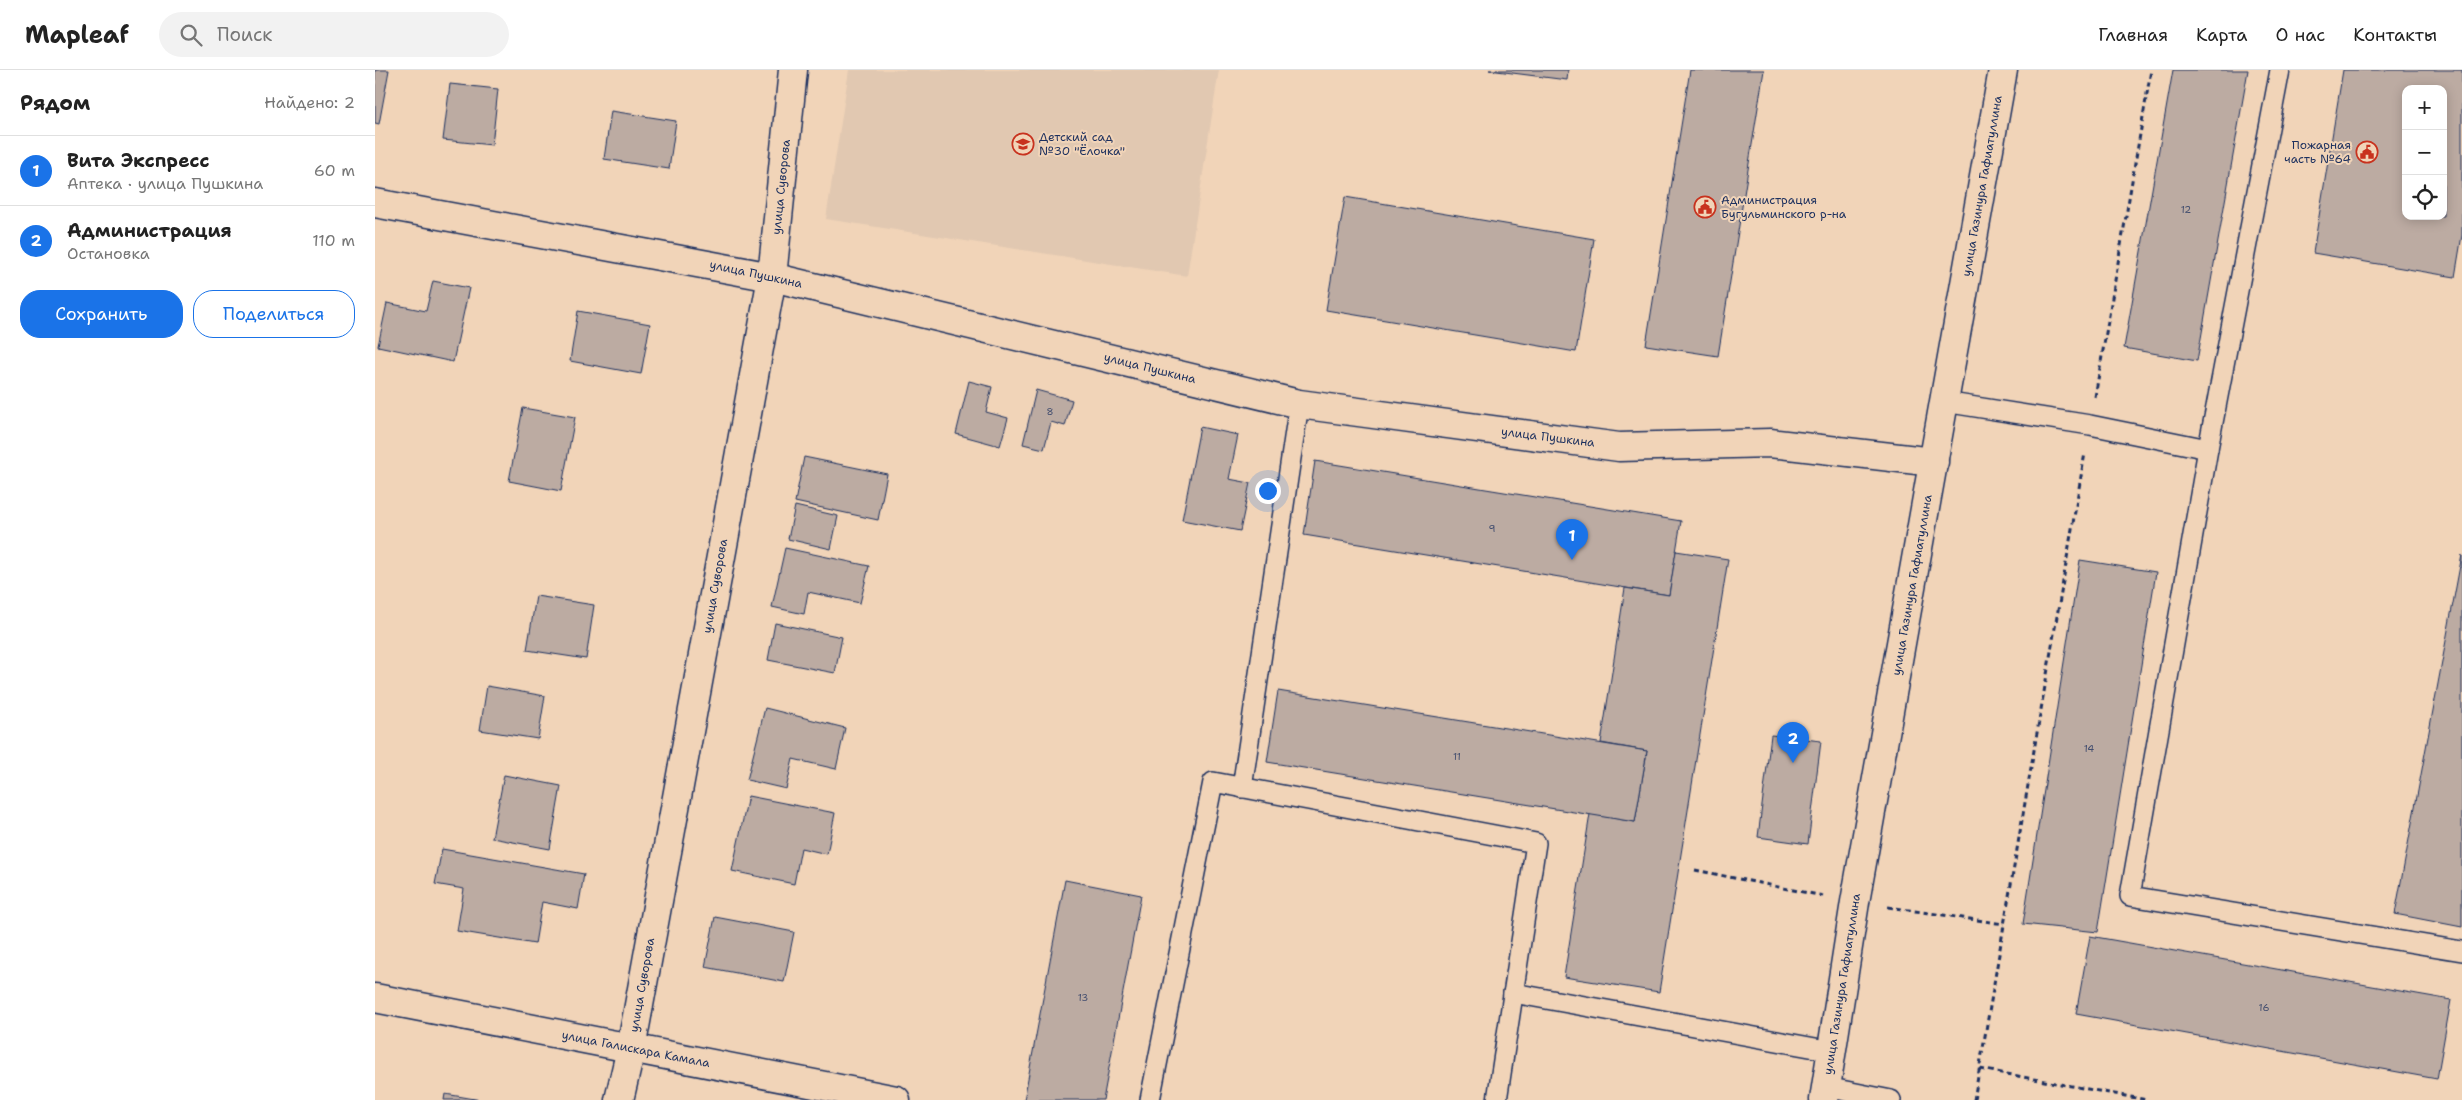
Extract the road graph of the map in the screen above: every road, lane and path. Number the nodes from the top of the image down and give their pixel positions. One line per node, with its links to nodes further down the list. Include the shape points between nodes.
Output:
1 (793, 70): 6 (street, улица Суворова)
2 (2003, 70): 7 (street, улица Газинура Гафиатуллина)
3 (2151, 70): 9 (path)
4 (2280, 70): 10 (lane)
5 (375, 203): 6 (street, улица Пушкина)
6 (772, 276): 8 (street, улица Пушкина); 16 (street, улица Суворова)
7 (1944, 402): 9 (lane); 11 (street, улица Газинура Гафиатуллина)
8 (1299, 404): 11 (street, улица Пушкина, via 1619,447 1770,443); 12 (lane)
9 (2090, 425): 10 (lane); 18 (path)
10 (2208, 449): 13 (lane, via 2130,896)
11 (1934, 462): 17 (street, улица Газинура Гафиатуллина)
12 (1243, 788): 14 (lane, via 1536,843); 22 (lane, via 1213,782)
13 (2462, 951)
14 (1513, 993): 17 (lane); 23 (lane)
15 (375, 998): 16 (street, улица Галискара Камала)
16 (631, 1048): 20 (street, улица Суворова); 21 (street, улица Галискара Камала)
17 (1831, 1051): 19 (street, улица Газинура Гафиатуллина)
18 (1980, 1069): 25 (path); 26 (path)
19 (1825, 1094): 24 (lane)
20 (619, 1100)
21 (896, 1100)
22 (1150, 1100)
23 (1497, 1100)
24 (1891, 1100)
25 (1974, 1100)
26 (2147, 1100)

